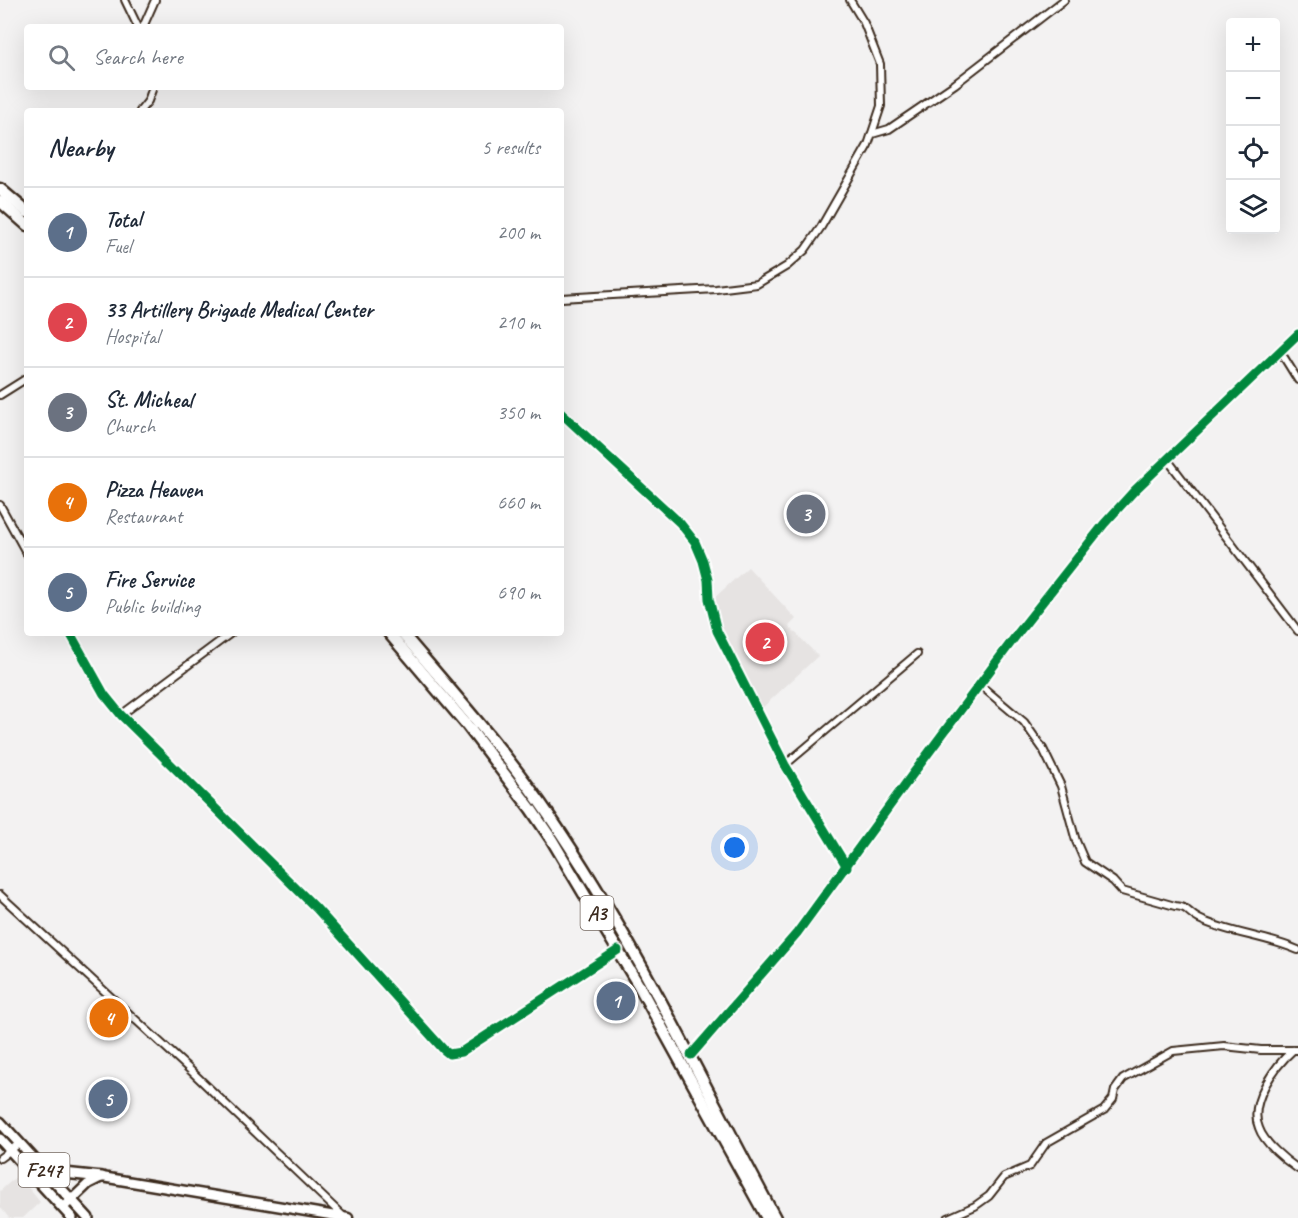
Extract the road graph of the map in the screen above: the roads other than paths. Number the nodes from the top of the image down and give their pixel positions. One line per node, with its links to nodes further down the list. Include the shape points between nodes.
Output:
1 (125, 0): 5 (street)
2 (155, 0): 6 (street)
3 (850, 0): 9 (street, via 880,64 881,106)
4 (1064, 0): 9 (street, via 955,84 889,129)
5 (137, 24)
6 (144, 24)
7 (152, 90): 8 (street)
8 (142, 108)
9 (872, 134): 14 (street, via 805,250 757,284)
10 (0, 189): 12 (highway)
11 (0, 201): 13 (highway)
12 (24, 210)
13 (24, 222)
14 (564, 298)
15 (1298, 334): 16 (street)
16 (1280, 351): 18 (street); 21 (street)
17 (24, 380): 19 (street)
18 (1298, 380)
19 (0, 395)
20 (564, 416): 33 (street, via 680,523 695,542 708,580 717,632)
21 (1167, 459): 24 (street); 31 (street, via 1110,517)
22 (0, 505): 23 (street)
23 (24, 549)
24 (1298, 632)
25 (72, 636): 32 (street)
26 (227, 636): 32 (street)
27 (392, 636): 30 (highway, A3)
28 (404, 636): 30 (highway, A3)
29 (917, 654): 33 (street)
30 (419, 661): 36 (highway, A3, via 470,722)
31 (980, 685): 34 (street); 37 (street, via 1024,722 1042,749 1061,786 1081,857 1090,867 1122,891 1182,906 1197,918 1219,927)
32 (120, 715): 36 (street, via 316,909 449,1054 461,1052)
33 (785, 765): 34 (street)
34 (847, 867): 39 (street, via 797,933)
35 (0, 895): 50 (street)
36 (623, 947): 39 (highway, A3); 53 (highway, A3)
37 (1298, 950)
38 (1296, 1049): 45 (street, via 1266,1084 1257,1118 1262,1134); 55 (street, via 1224,1046 1173,1051 1123,1079 1104,1110 1046,1143 1030,1166 1004,1178 984,1200)
39 (691, 1055): 54 (highway, A3)
40 (0, 1122): 42 (main road, F247)
41 (0, 1139): 43 (main road, F247)
42 (20, 1143): 43 (street); 46 (main road, F247)
43 (10, 1151): 44 (street); 49 (main road, F247)
44 (0, 1158)
45 (1298, 1168)
46 (45, 1171): 47 (main road); 48 (main road, F247)
47 (102, 1177): 48 (street); 50 (street)
48 (71, 1200): 49 (street); 52 (main road, F247)
49 (63, 1208): 51 (main road, F247)
50 (346, 1217)
51 (72, 1218)
52 (88, 1218)
53 (767, 1218)
54 (775, 1218)
55 (948, 1218)

